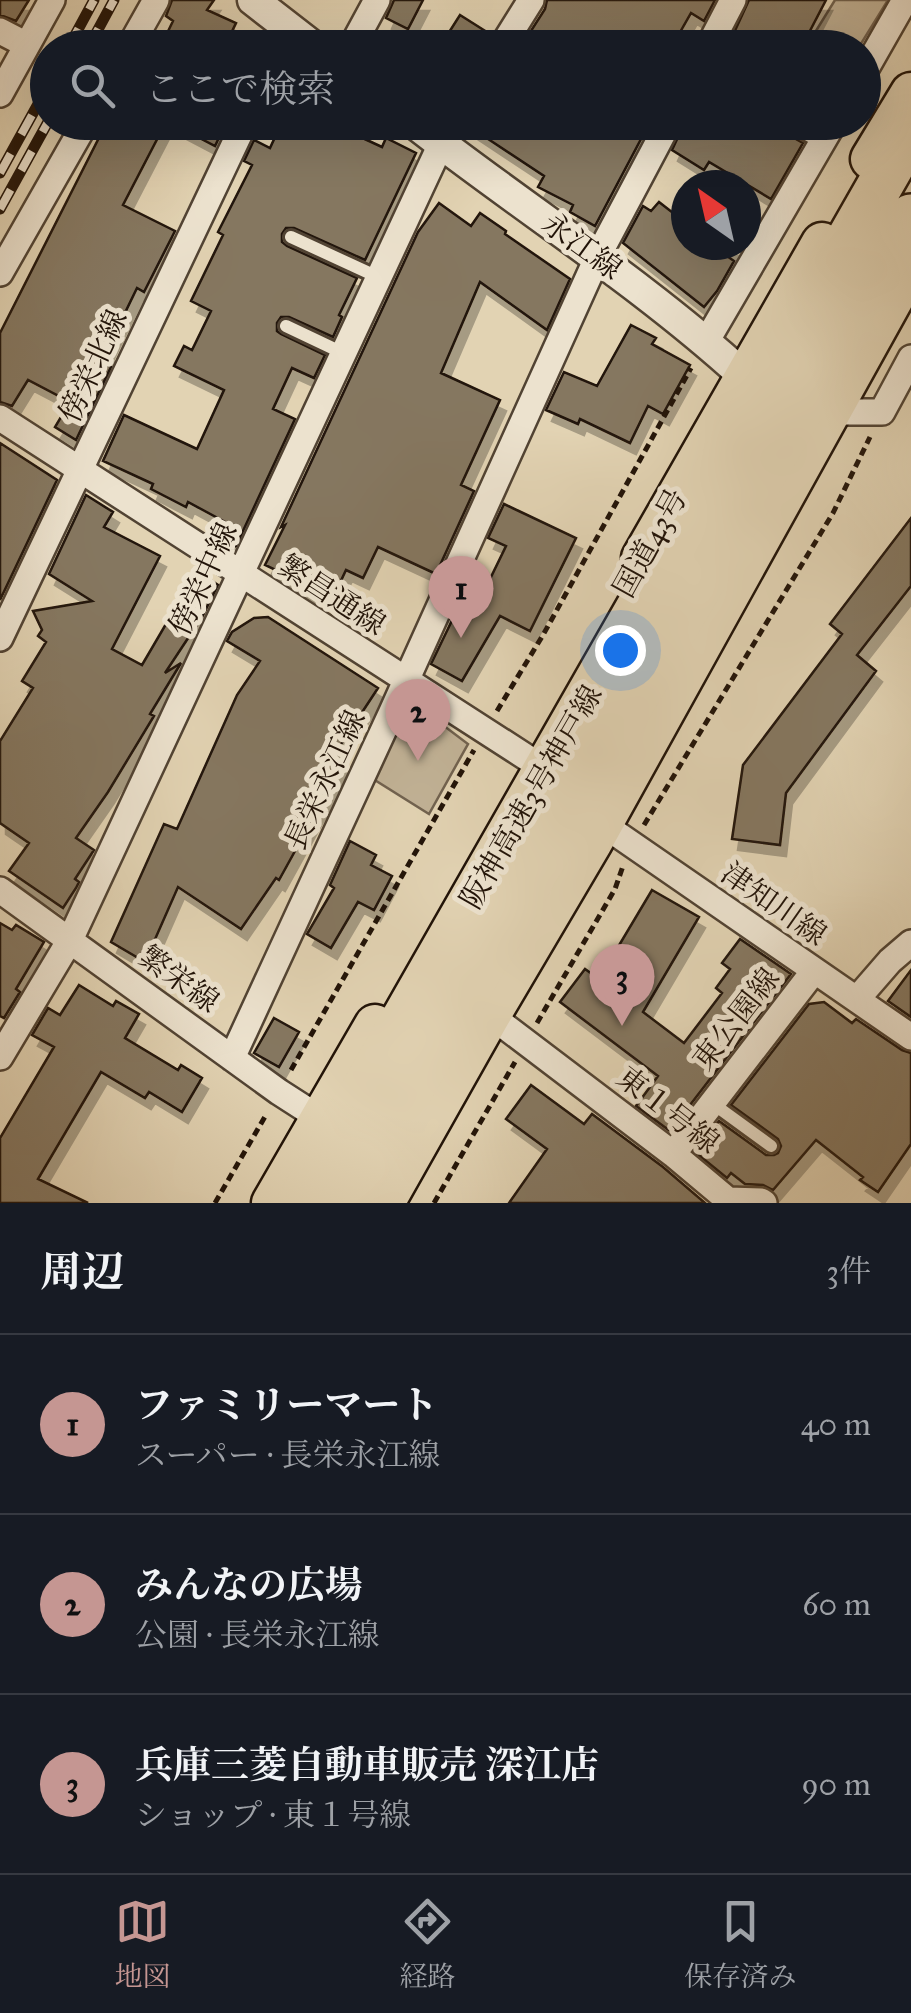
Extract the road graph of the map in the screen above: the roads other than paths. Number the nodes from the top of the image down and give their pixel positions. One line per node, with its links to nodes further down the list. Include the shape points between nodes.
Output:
1 (52, 0): 9 (street)
2 (156, 0): 10 (street)
3 (253, 0): 11 (street)
4 (377, 0): 12 (street)
5 (531, 0): 13 (street)
6 (733, 0): 14 (street)
7 (905, 0): 16 (street)
8 (0, 30): 17 (street)
9 (36, 30)
10 (139, 30)
11 (279, 30)
12 (361, 30)
13 (512, 30)
14 (717, 30)
15 (30, 41): 17 (street)
16 (881, 42)
17 (28, 45): 19 (street)
18 (911, 93): 37 (highway, 国道43号)
19 (0, 94)
20 (911, 131): 61 (highway, 阪神高速3号神戸線)
21 (76, 140): 31 (street)
22 (236, 140): 40 (street, 傍栄北線)
23 (445, 140): 32 (street, 傍栄中線)
24 (457, 140): 29 (street, 永江線)
25 (659, 140): 29 (street, 長栄永江線)
26 (824, 140): 34 (street)
27 (911, 217): 62 (highway, 阪神高速3号神戸線)
28 (291, 237): 32 (lane)
29 (598, 256): 34 (street, 永江線); 43 (street, 長栄永江線)
30 (911, 266): 38 (highway)
31 (0, 273)
32 (380, 278): 35 (street, 傍栄中線)
33 (286, 326): 35 (lane)
34 (706, 342): 37 (street, 永江線)
35 (345, 354): 41 (street, 傍栄中線)
36 (911, 358): 38 (street, via 882,412)
37 (744, 376): 44 (highway, 国道43号)
38 (831, 412): 45 (highway)
39 (0, 418): 40 (street, 繁昌通線)
40 (80, 471): 41 (street, 繁昌通線); 42 (street, 傍栄北線)
41 (241, 575): 43 (street, 繁昌通線); 47 (street, 傍栄中線)
42 (0, 638)
43 (406, 681): 44 (street, 繁昌通線); 54 (street, 長栄永江線)
44 (529, 759): 56 (highway, 国道43号)
45 (616, 834): 49 (street, 津知川線); 51 (highway)
46 (0, 890): 47 (street, 繁栄線)
47 (70, 940): 53 (street, 傍栄中線); 54 (street, 繁栄線)
48 (911, 943): 50 (street)
49 (814, 970): 50 (street, 津知川線); 55 (street, 東公園線)
50 (858, 999): 52 (street, 津知川線)
51 (490, 1015): 58 (street, 東１号線); 63 (highway)
52 (911, 1036)
53 (0, 1057)
54 (232, 1058): 56 (street, 繁栄線)
55 (712, 1103): 57 (lane); 58 (street, 東公園線)
56 (321, 1118): 60 (highway, 国道43号)
57 (771, 1146)
58 (674, 1154): 59 (street, 東１号線)
59 (728, 1202): 64 (street, 東１号線)
60 (272, 1203)
61 (300, 1203)
62 (346, 1203)
63 (384, 1203)
64 (764, 1203)

